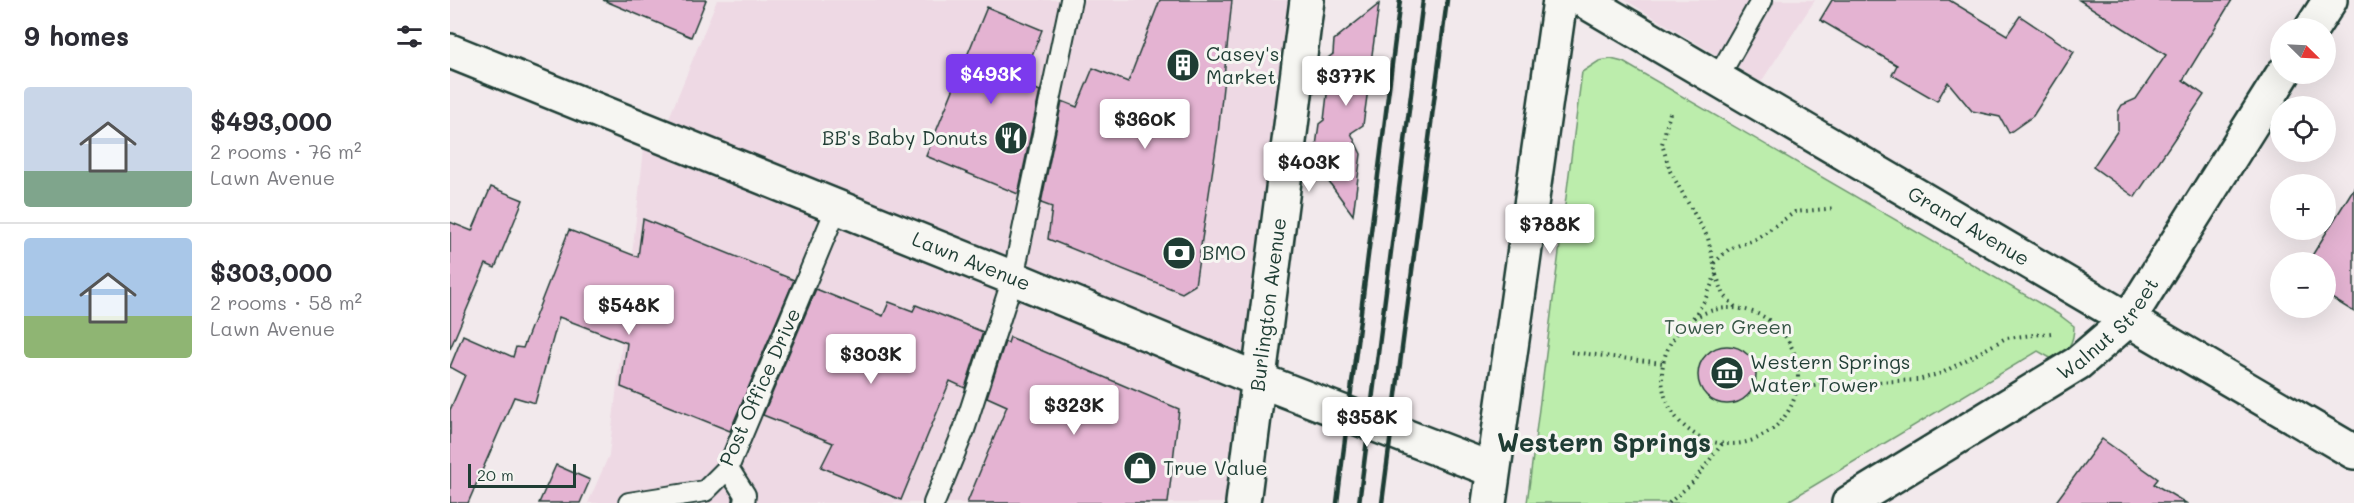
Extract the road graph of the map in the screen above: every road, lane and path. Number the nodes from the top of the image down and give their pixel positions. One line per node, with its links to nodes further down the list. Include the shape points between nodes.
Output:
1 (1071, 0): 16 (lane)
2 (1307, 0): 23 (street, Burlington Avenue)
3 (1560, 0): 28 (street)
4 (1583, 0): 9 (street, Grand Avenue)
5 (1762, 0): 9 (lane)
6 (2330, 0): 7 (street)
7 (2318, 18)
8 (450, 51): 12 (street, Lawn Avenue)
9 (1717, 79): 19 (street, Grand Avenue)
10 (2277, 84): 19 (street, Walnut Street)
11 (1670, 113): 14 (path, via 1662,144 1670,171 1708,238)
12 (837, 207): 16 (street, Lawn Avenue); 27 (lane, Post Office Drive)
13 (1836, 208): 14 (path, via 1795,212 1756,240 1729,249)
14 (1714, 264): 15 (path)
15 (1716, 274): 17 (path, via 1724,295); 18 (path)
16 (1013, 278): 23 (street, Lawn Avenue); 31 (lane, via 964,430)
17 (1736, 308): 18 (path, via 1716,309); 24 (path, via 1767,319 1786,338 1796,362)
18 (1691, 320): 22 (path, via 1673,338)
19 (2128, 320): 26 (street, Grand Avenue); 35 (street, Walnut Street, via 2078,363)
20 (2050, 333): 24 (path, via 2006,338 1942,373 1918,380)
21 (1571, 352): 22 (path)
22 (1663, 363): 25 (path, via 1663,390 1674,414 1692,433)
23 (1259, 380): 28 (street, Lawn Avenue); 32 (street, Burlington Avenue)
24 (1796, 388): 25 (path, via 1786,413 1768,432 1743,442)
25 (1723, 443): 34 (path, via 1693,482)
26 (2354, 452)
27 (728, 468): 29 (lane, Post Office Drive, via 705,491); 30 (lane, via 745,495)
28 (1493, 470): 33 (street)
29 (628, 503)
30 (744, 503)
31 (934, 503)
32 (1243, 503)
33 (1489, 503)
34 (1669, 503)
35 (1849, 503)

